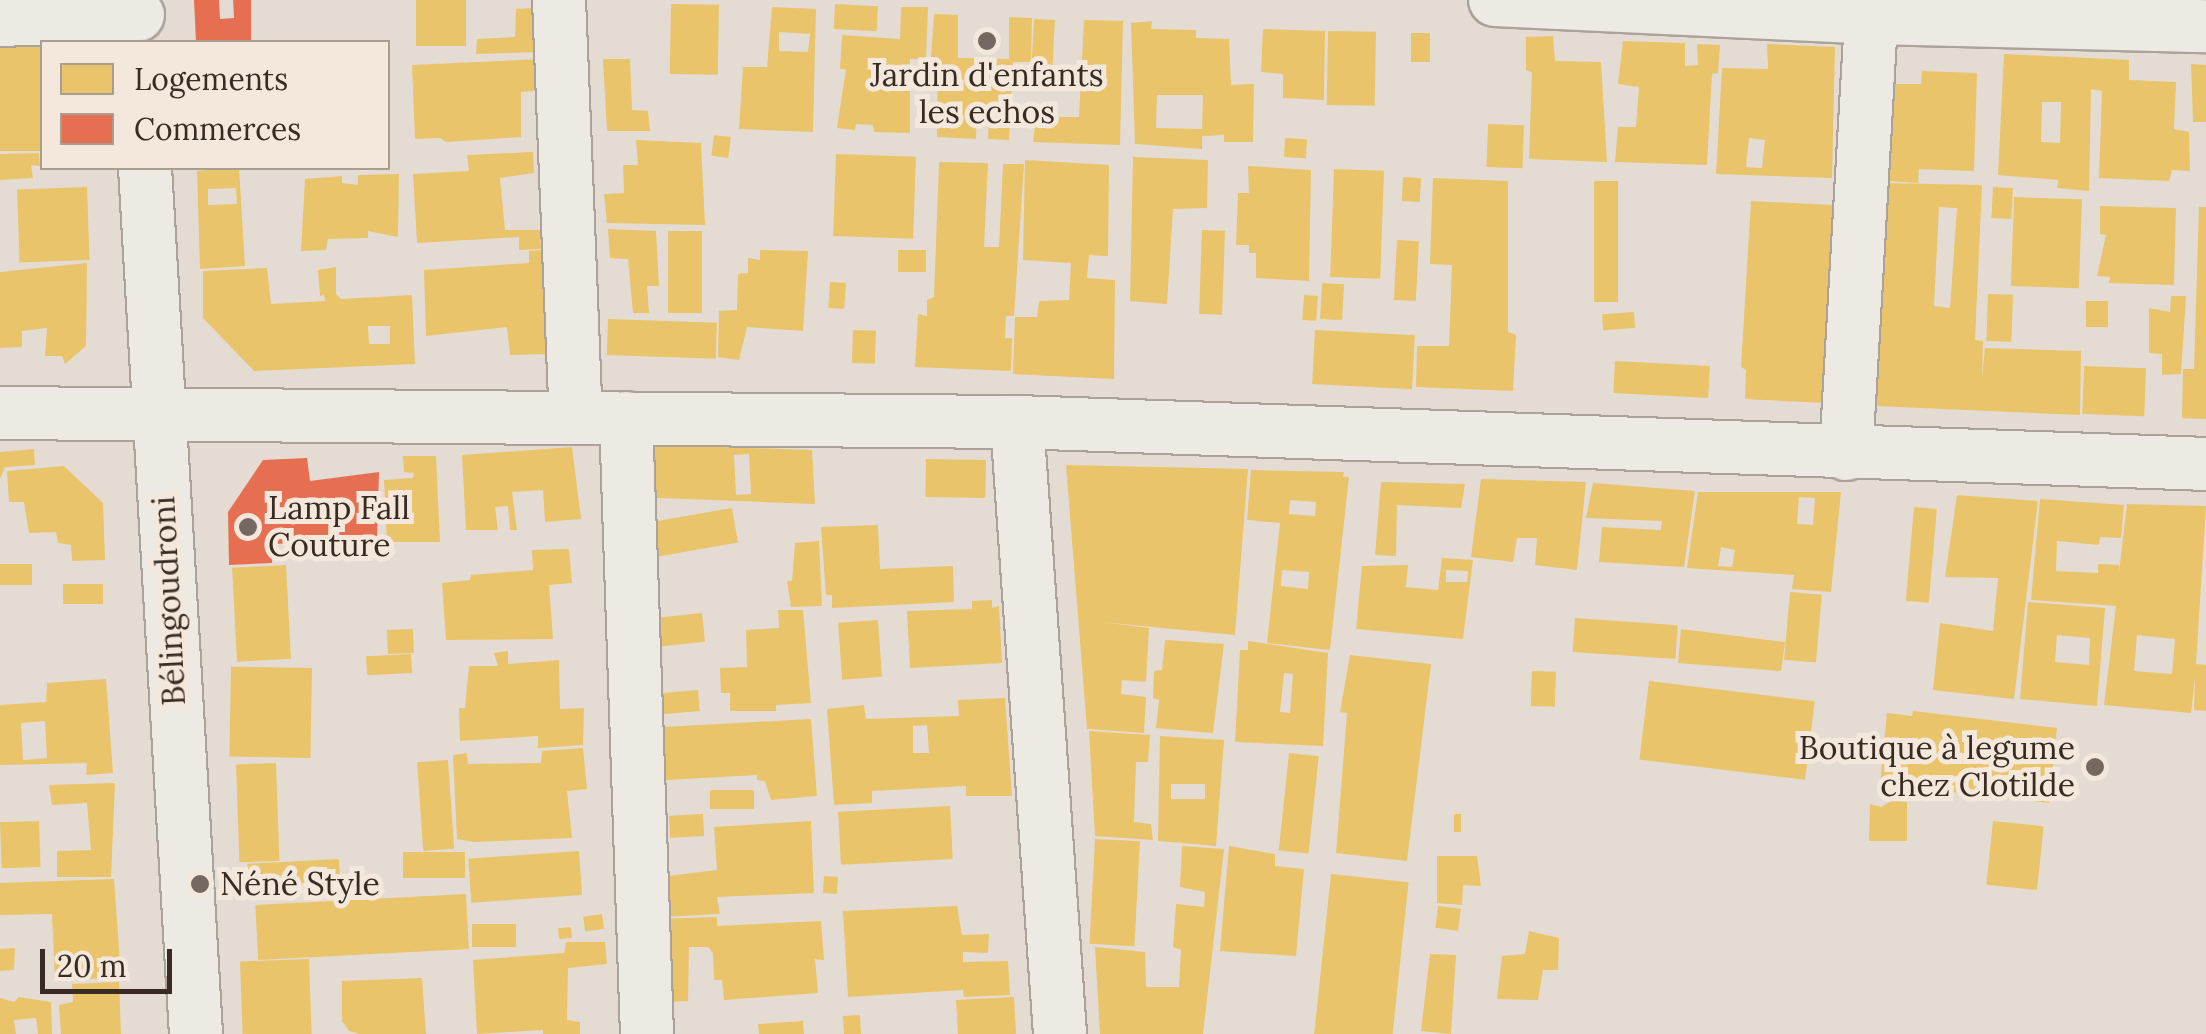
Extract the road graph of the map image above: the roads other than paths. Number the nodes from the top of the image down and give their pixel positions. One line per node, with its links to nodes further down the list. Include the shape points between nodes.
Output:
1 (560, 0): 11 (street)
2 (1495, 0): 3 (street)
3 (1553, 2): 4 (street)
4 (1872, 9): 7 (street); 13 (street)
5 (138, 19): 6 (street)
6 (0, 20)
7 (2206, 26)
8 (146, 170): 10 (street, Bélingoudroni)
9 (0, 413): 10 (street)
10 (158, 413): 11 (street); 15 (street, Bélingoudroni)
11 (601, 418): 12 (street); 16 (street)
12 (1018, 422): 13 (street); 17 (street)
13 (1846, 454): 14 (street)
14 (2206, 464)
15 (196, 1034)
16 (648, 1034)
17 (1060, 1034)

